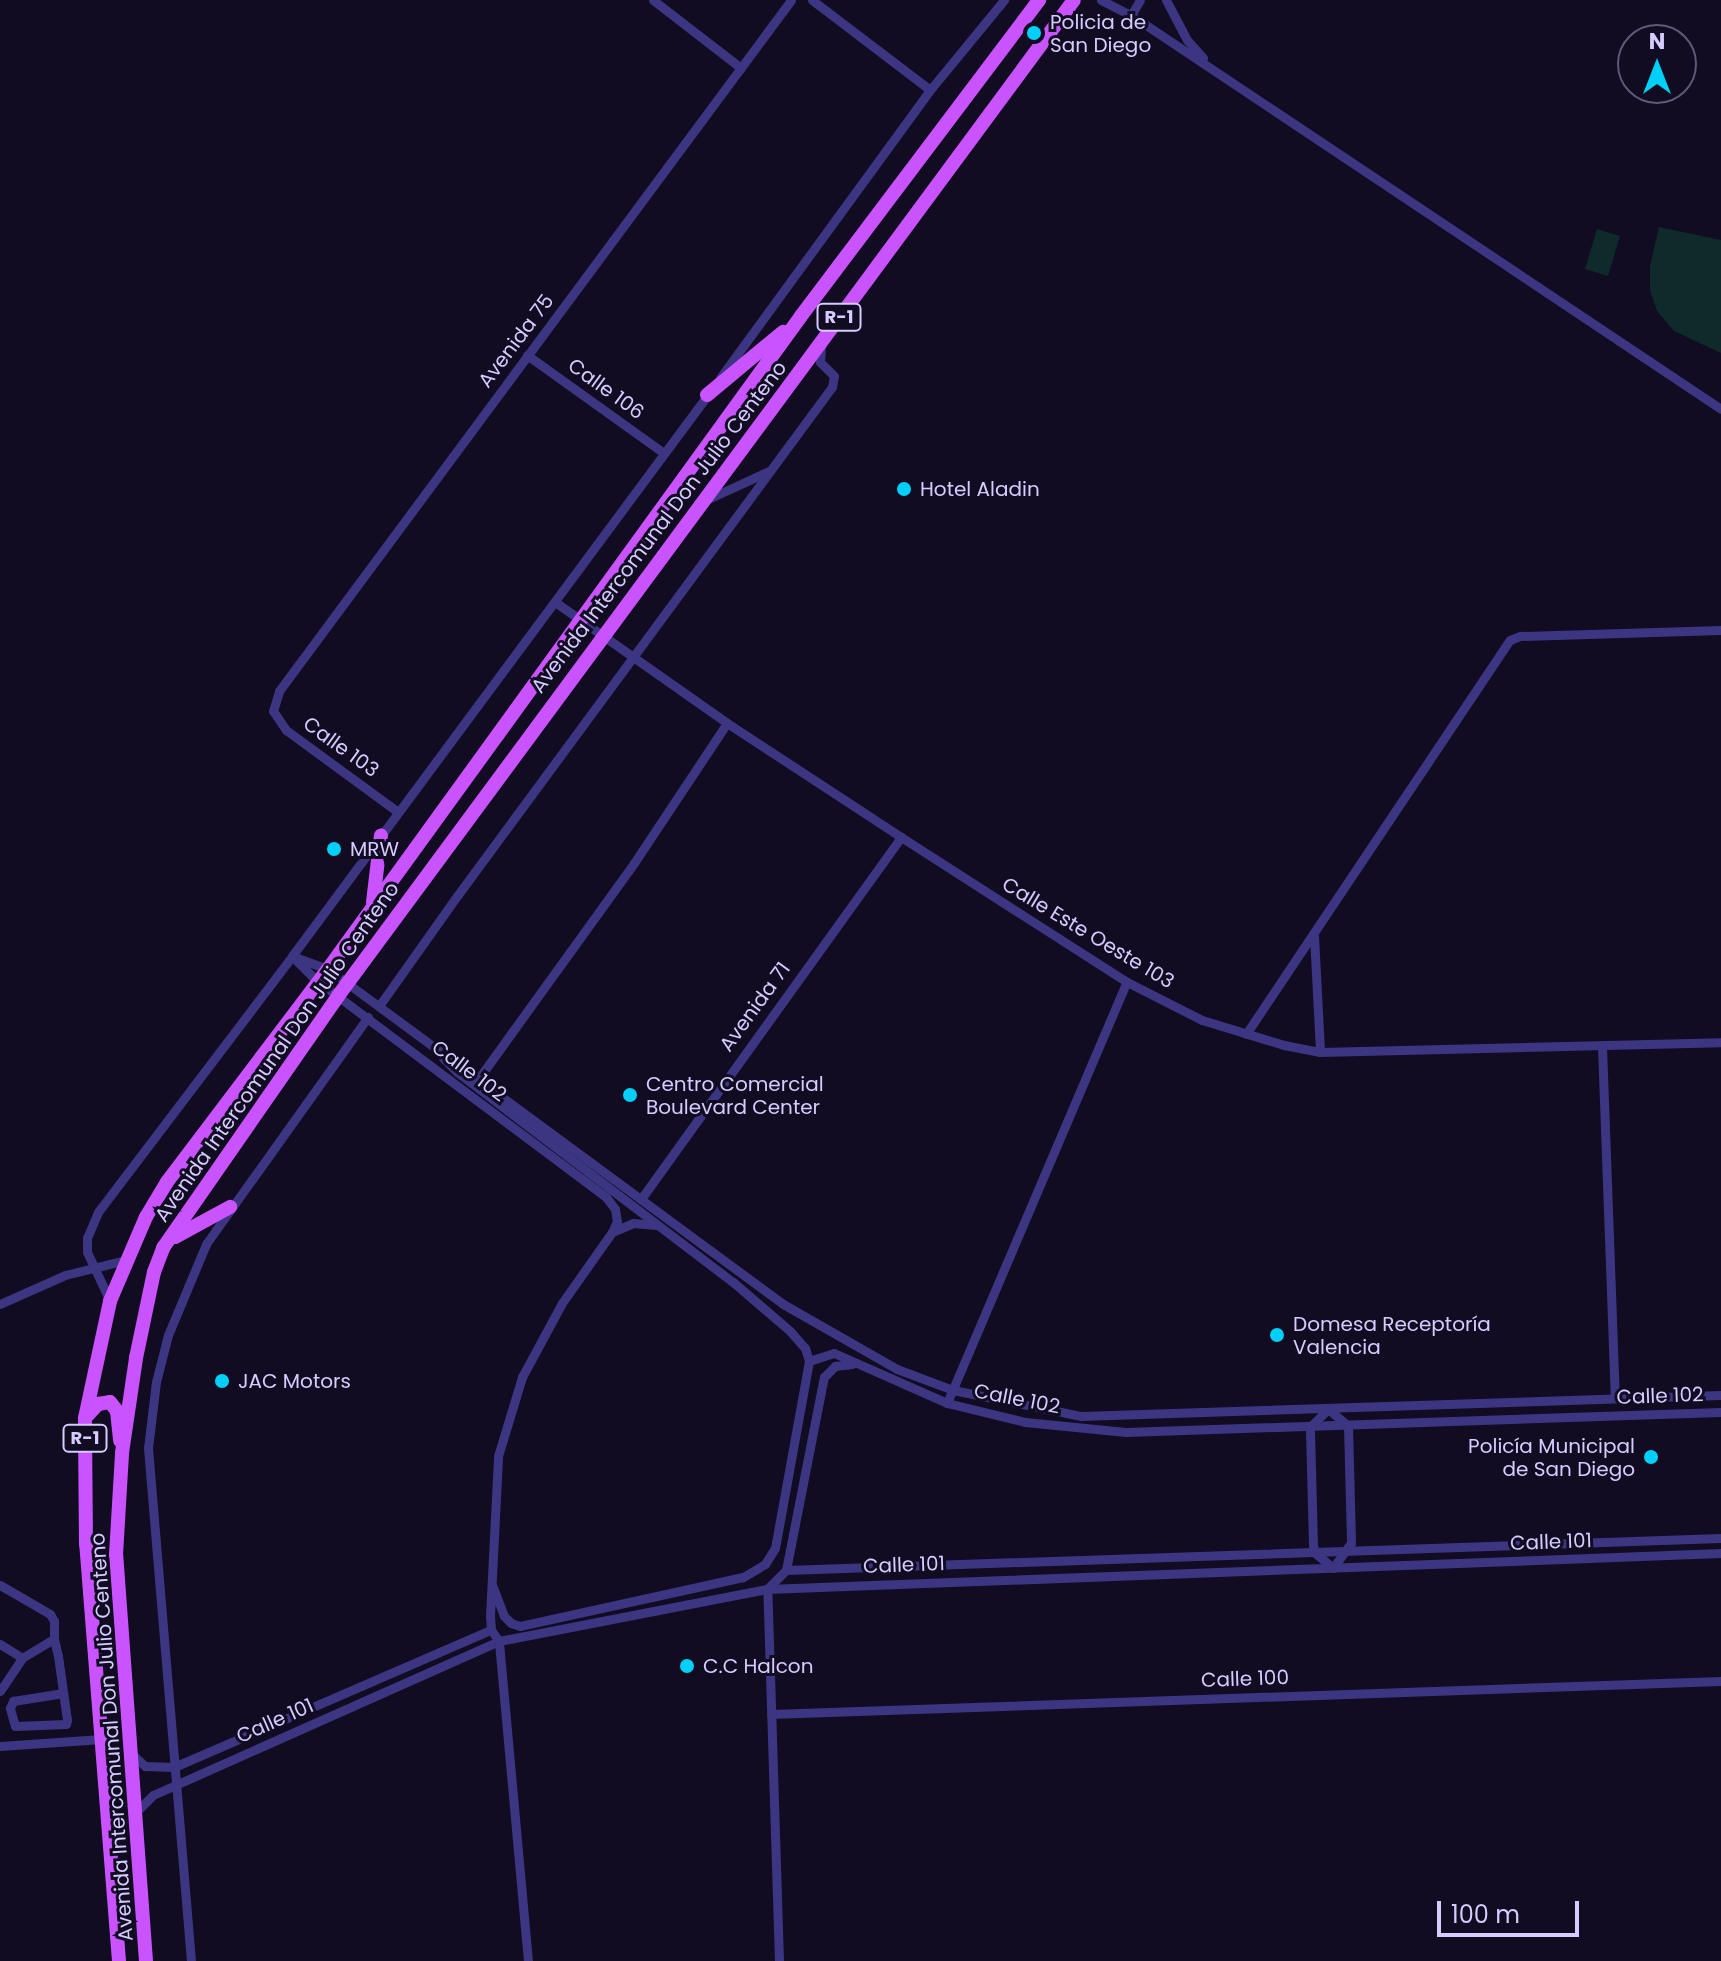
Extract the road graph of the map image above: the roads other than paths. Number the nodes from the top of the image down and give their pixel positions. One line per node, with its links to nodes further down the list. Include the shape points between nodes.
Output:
1 (653, 0): 11 (street)
2 (791, 0): 11 (street, Avenida 75)
3 (812, 0): 13 (street)
4 (1004, 0): 13 (street, Avenida Intercomunal Don Julio Centeno)
5 (1039, 0): 14 (main road, Avenida Intercomunal Don Julio Centeno / R-1)
6 (1074, 0): 15 (main road, Avenida Intercomunal Don Julio Centeno / R-1)
7 (1101, 0): 10 (street)
8 (1140, 0): 10 (street)
9 (1166, 0): 12 (street, via 1187,40)
10 (1131, 15): 12 (street)
11 (741, 68): 16 (street, Avenida 75)
12 (1213, 70): 18 (street)
13 (930, 90): 17 (street, Avenida Intercomunal Don Julio Centeno)
14 (801, 316): 17 (main road); 23 (main road, Avenida Intercomunal Don Julio Centeno / R-1)
15 (823, 339): 20 (street, Avenida Intercomunal Don Julio Centeno, via 820,362 835,382); 21 (main road, Avenida Intercomunal Don Julio Centeno / R-1)
16 (527, 355): 19 (street, Calle 106); 27 (street, Avenida 75)
17 (707, 395): 19 (street, Avenida Intercomunal Don Julio Centeno)
18 (1721, 409)
19 (664, 453): 22 (street, Avenida Intercomunal Don Julio Centeno)
20 (772, 469): 21 (street); 26 (street, Avenida Intercomunal Don Julio Centeno)
21 (701, 503): 25 (main road, Avenida Intercomunal Don Julio Centeno / R-1)
22 (555, 602): 23 (street, Calle Este Oeste 103); 29 (street, Avenida Intercomunal Don Julio Centeno)
23 (581, 620): 25 (street, Calle Este Oeste 103); 32 (main road, Avenida Intercomunal Don Julio Centeno / R-1)
24 (1721, 630): 33 (street, via 1510,640)
25 (603, 635): 26 (street, Calle Este Oeste 103); 38 (main road, Avenida Intercomunal Don Julio Centeno / R-1)
26 (634, 656): 28 (street, Calle Este Oeste 103); 40 (street, Avenida Intercomunal Don Julio Centeno)
27 (273, 705): 29 (street, Calle 103, via 286,730)
28 (727, 723): 31 (street, Calle Este Oeste 103); 47 (street)
29 (398, 812): 30 (street, Avenida Intercomunal Don Julio Centeno)
30 (381, 835): 32 (main road); 34 (street, Avenida Intercomunal Don Julio Centeno)
31 (901, 837): 37 (street, Calle Este Oeste 103); 48 (street, Avenida 71)
32 (373, 902): 35 (main road, Avenida Intercomunal Don Julio Centeno / R-1)
33 (1314, 935): 42 (street); 46 (street)
34 (292, 956): 35 (street, Calle 102); 36 (street, Calle 102); 54 (street, Avenida Intercomunal Don Julio Centeno, via 98,1212 87,1238)
35 (328, 969): 36 (main road, Avenida Intercomunal Don Julio Centeno / R-1); 38 (street, Calle 102)
36 (316, 980): 39 (street, Calle 102); 53 (main road, Avenida Intercomunal Don Julio Centeno / R-1, via 167,1182)
37 (1127, 982): 42 (street, Calle Este Oeste 103, via 1202,1020); 59 (street)
38 (349, 985): 39 (main road, Avenida Intercomunal Don Julio Centeno / R-1); 40 (street, Calle 102)
39 (338, 996): 41 (street, Calle 102); 52 (main road, Avenida Intercomunal Don Julio Centeno / R-1)
40 (379, 1006): 45 (street, Calle 102)
41 (368, 1017): 49 (street); 51 (street, Calle 102, via 606,1197 615,1209)
42 (1246, 1034): 46 (street, Calle Este Oeste 103)
43 (1721, 1042): 44 (street, Calle Este Oeste 103)
44 (1602, 1047): 46 (street, Calle Este Oeste 103); 61 (street)
45 (436, 1049): 47 (street, Calle 102); 50 (street, Calle 102, via 457,1072)
46 (1320, 1052)
47 (479, 1078): 48 (street, Calle 102)
48 (641, 1199): 59 (street, Calle 102, via 783,1304 897,1369)
49 (230, 1207): 52 (main road, via 184,1230); 98 (street, via 182,1295 149,1421)
50 (658, 1225): 51 (street, via 633,1223); 57 (street, Calle 102, via 790,1331)
51 (612, 1232): 83 (street, via 539,1342 509,1413 494,1489)
52 (163, 1248): 68 (main road, Avenida Intercomunal Don Julio Centeno / R-1, via 136,1358)
53 (126, 1260): 54 (street); 55 (main road, Avenida Intercomunal Don Julio Centeno / R-1)
54 (92, 1267): 55 (street, Avenida Intercomunal Don Julio Centeno); 56 (street, via 33,1286)
55 (110, 1301): 65 (main road, Avenida Intercomunal Don Julio Centeno / R-1)
56 (0, 1304)
57 (809, 1361): 58 (street, Calle 102, via 834,1353); 69 (street)
58 (852, 1364): 62 (street, Calle 102); 70 (street, via 835,1366 824,1377)
59 (953, 1390): 62 (street); 63 (street, Calle 102, via 1081,1416)
60 (1721, 1395): 61 (street, Calle 102)
61 (1615, 1398): 63 (street, Calle 102)
62 (947, 1403): 67 (street, Calle 102, via 1025,1422 1126,1432)
63 (1328, 1409): 66 (street); 67 (street)
64 (1721, 1412): 66 (street, Calle 102)
65 (85, 1418): 68 (main road, via 98,1404 110,1402); 95 (main road, Avenida Intercomunal Don Julio Centeno / R-1, via 86,1544)
66 (1348, 1426): 67 (street, Calle 102); 72 (street)
67 (1310, 1427): 73 (street)
68 (122, 1453): 97 (main road, Avenida Intercomunal Don Julio Centeno / R-1, via 116,1555)
69 (787, 1482): 70 (street); 82 (street, via 775,1548 765,1564 743,1577)
70 (801, 1498): 78 (street)
71 (1721, 1538): 72 (street, Calle 101)
72 (1349, 1551): 73 (street, Calle 101); 77 (street)
73 (1315, 1553): 75 (street, Calle 101); 77 (street)
74 (1721, 1553): 77 (street, Calle 101)
75 (1119, 1559): 76 (street, Calle 101); 79 (street)
76 (874, 1568): 78 (street, Calle 101); 81 (street)
77 (1333, 1568): 79 (street, Calle 101)
78 (786, 1570): 84 (street)
79 (1121, 1576): 81 (street, Calle 101)
80 (0, 1585): 87 (street, via 50,1614)
81 (874, 1585): 84 (street, Calle 101)
82 (704, 1586): 83 (street, via 520,1626 504,1616); 85 (street)
83 (493, 1587): 86 (street)
84 (767, 1589): 85 (street, Calle 101); 94 (street)
85 (708, 1601): 88 (street, Calle 101)
86 (491, 1630): 88 (street); 98 (street, Calle 101)
87 (54, 1639): 90 (street); 93 (street)
88 (499, 1641): 99 (street, Calle 101); 104 (street)
89 (0, 1644): 90 (street)
90 (22, 1658): 92 (street)
91 (1721, 1681): 94 (street, Calle 100)
92 (0, 1691)
93 (63, 1693): 93 (street, via 13,1701 15,1726 65,1725)
94 (771, 1714): 105 (street)
95 (102, 1739): 96 (street); 101 (main road, Avenida Intercomunal Don Julio Centeno / R-1)
96 (0, 1746)
97 (130, 1751): 98 (street, via 145,1766); 100 (main road, Avenida Intercomunal Don Julio Centeno / R-1)
98 (174, 1767): 99 (street)
99 (175, 1785): 100 (street, Calle 101, via 153,1795); 103 (street)
100 (134, 1815): 102 (main road, Avenida Intercomunal Don Julio Centeno / R-1)
101 (119, 1961)
102 (146, 1961)
103 (191, 1961)
104 (528, 1961)
105 (779, 1961)

